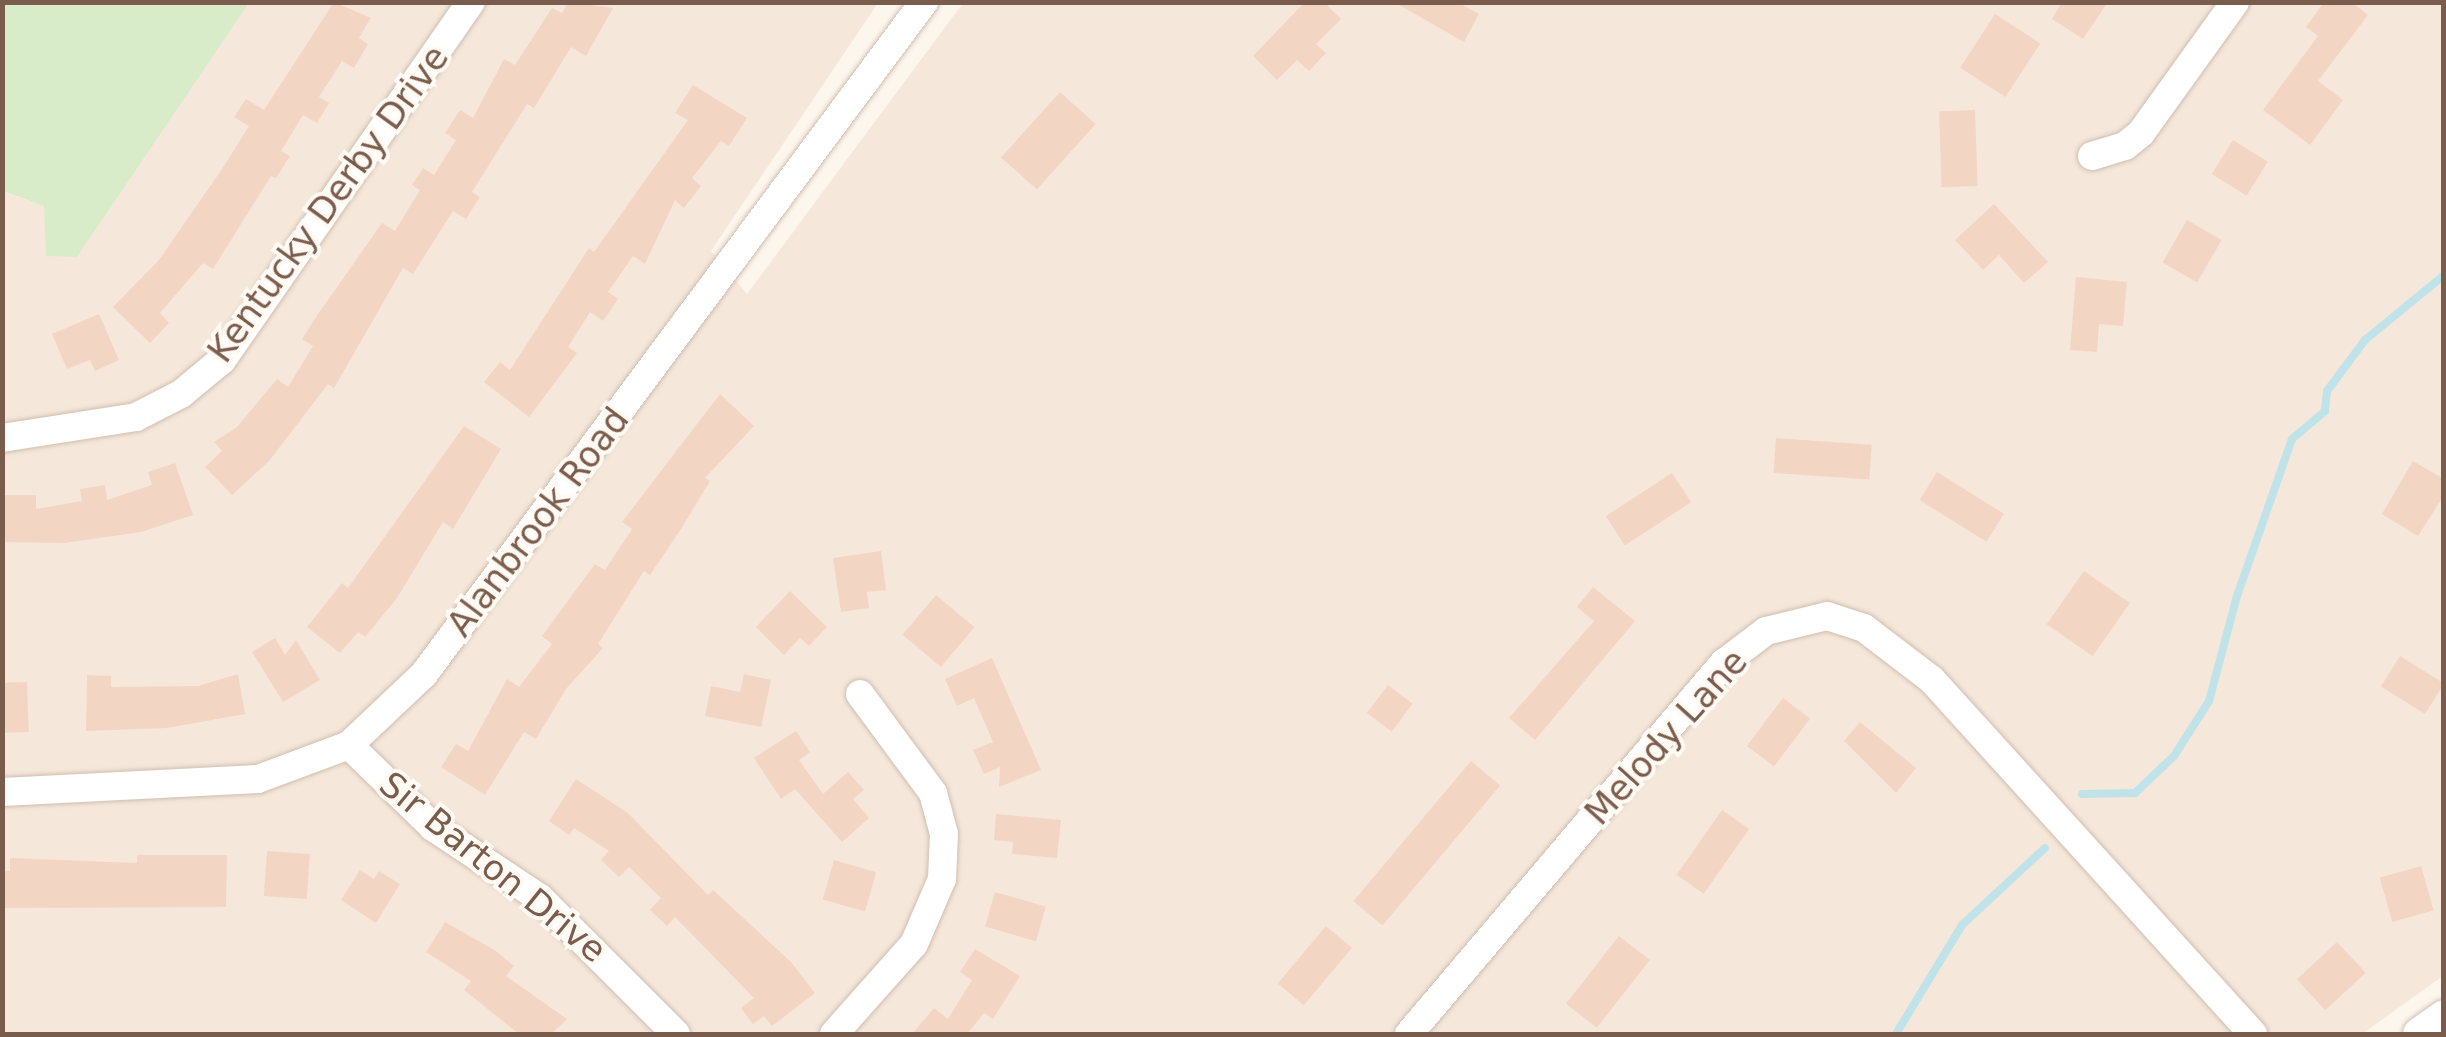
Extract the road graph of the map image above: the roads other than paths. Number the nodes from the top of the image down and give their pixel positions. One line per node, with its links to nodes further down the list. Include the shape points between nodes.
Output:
1 (471, 2): 5 (street, Kentucky Derby Drive, via 222,360 181,394 136,416)
2 (924, 2): 7 (street, Alanbrook Road, via 424,674)
3 (2235, 2): 4 (street, via 2141,133)
4 (2092, 156)
5 (2, 438)
6 (860, 694): 11 (street, via 934,794 944,834 942,878 914,944)
7 (349, 745): 8 (street, Alanbrook Road, via 258,779); 10 (street, Sir Barton Drive, via 433,826 540,898)
8 (2, 792)
9 (2444, 1018): 14 (street)
10 (676, 1034)
11 (834, 1034)
12 (1409, 1034): 13 (street, Melody Lane, via 1724,664 1766,631 1827,616 1864,628 1932,680)
13 (2253, 1034)
14 (2420, 1034)

